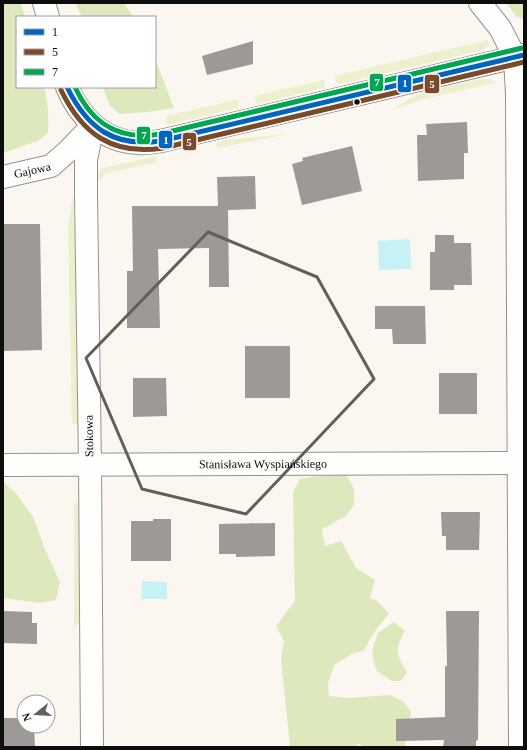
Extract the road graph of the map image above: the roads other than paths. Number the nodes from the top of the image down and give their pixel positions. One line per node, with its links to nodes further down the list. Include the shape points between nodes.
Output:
1 (44, 3): 3 (street)
2 (480, 3): 4 (street)
3 (48, 16)
4 (520, 56): 6 (street, via 161,141 128,142 106,135); 8 (street, via 517,94)
5 (67, 88): 6 (street, via 76,106)
6 (93, 126): 7 (street, Gajowa, via 51,166); 9 (street, Stokowa, via 86,160)
7 (3, 177)
8 (521, 463): 9 (street, Stanisława Wyspiańskiego); 12 (street)
9 (90, 465): 10 (street, Stanisława Wyspiańskiego); 11 (street, Stokowa)
10 (3, 466)
11 (92, 747)
12 (520, 747)

